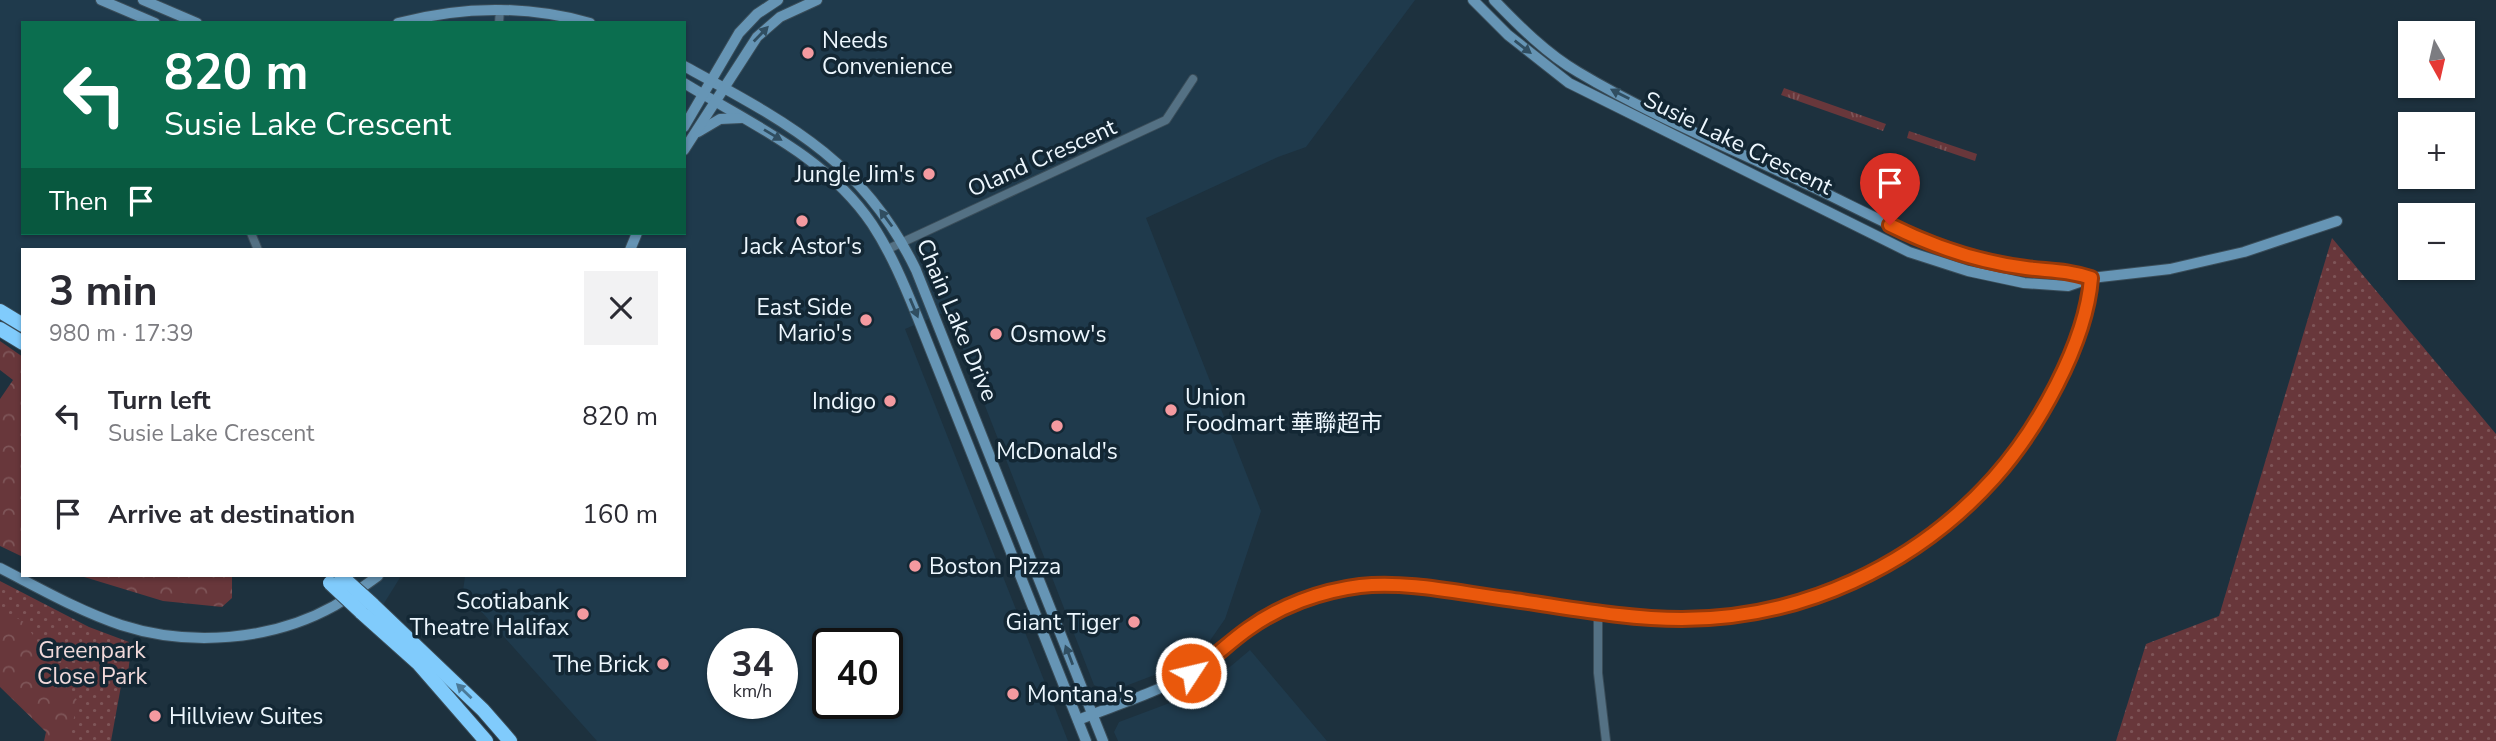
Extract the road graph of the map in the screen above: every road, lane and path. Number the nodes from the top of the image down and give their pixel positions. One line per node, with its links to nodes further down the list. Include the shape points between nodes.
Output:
1 (101, 0): 8 (street)
2 (143, 0): 9 (street)
3 (778, 0): 15 (street, via 743,28)
4 (817, 0): 17 (street, one-way to 4, via 763,30)
5 (1473, 0): 27 (street, Susie Lake Crescent, one-way to 27, via 1508,35 1569,83 1909,252 2024,283 2068,286)
6 (1494, 0): 27 (street, Susie Lake Crescent, one-way to 6, via 1968,256 1914,237 1577,71)
7 (500, 9): 10 (street, via 446,12); 11 (street); 12 (street)
8 (150, 21)
9 (192, 21)
10 (407, 21)
11 (499, 21)
12 (581, 21)
13 (686, 67): 15 (street, Chain Lake Drive)
14 (1193, 79): 25 (street, Oland Crescent, via 1166,120)
15 (711, 81): 17 (street, Chain Lake Drive); 18 (street)
16 (686, 84): 18 (street, Chain Lake Drive)
17 (724, 88): 19 (street); 25 (street, Chain Lake Drive, one-way to 17, via 863,188 833,159 792,127)
18 (703, 94): 19 (street, Chain Lake Drive); 21 (street)
19 (714, 101): 20 (street, Chain Lake Drive); 22 (street)
20 (743, 118): 22 (street, via 720,119); 26 (street, Chain Lake Drive, one-way to 26, via 822,169 863,212)
21 (686, 124)
22 (691, 139): 23 (street)
23 (686, 147)
24 (2336, 221): 27 (street, Susie Lake Crescent, via 2244,253 2170,269)
25 (902, 243): 26 (street, Oland Crescent); 32 (street, Chain Lake Drive)
26 (888, 249): 33 (street, Chain Lake Drive, one-way to 33)
27 (2091, 278): 38 (street, via 2072,349 2028,434 1978,495 1917,546 1856,581 1772,609 1684,619)
28 (0, 311): 29 (highway)
29 (21, 324)
30 (0, 329): 31 (highway)
31 (21, 342)
32 (1000, 482): 33 (street); 39 (street, Chain Lake Drive, one-way to 32)
33 (986, 488): 40 (street, Chain Lake Drive)
34 (0, 568): 35 (street, via 96,616 139,630 194,638 251,634 291,624 334,606)
35 (377, 577)
36 (331, 578): 37 (highway, bridge)
37 (367, 608): 41 (highway); 42 (highway, one-way to 37, via 483,710)
38 (1598, 611): 39 (street, via 1400,585 1334,591 1272,614 1201,667 1165,687); 45 (street, via 1598,673)
39 (1093, 714): 40 (street); 44 (street, Chain Lake Drive)
40 (1078, 720): 43 (street, Chain Lake Drive)
41 (486, 741)
42 (510, 741)
43 (1086, 741)
44 (1103, 741)
45 (1606, 741)

